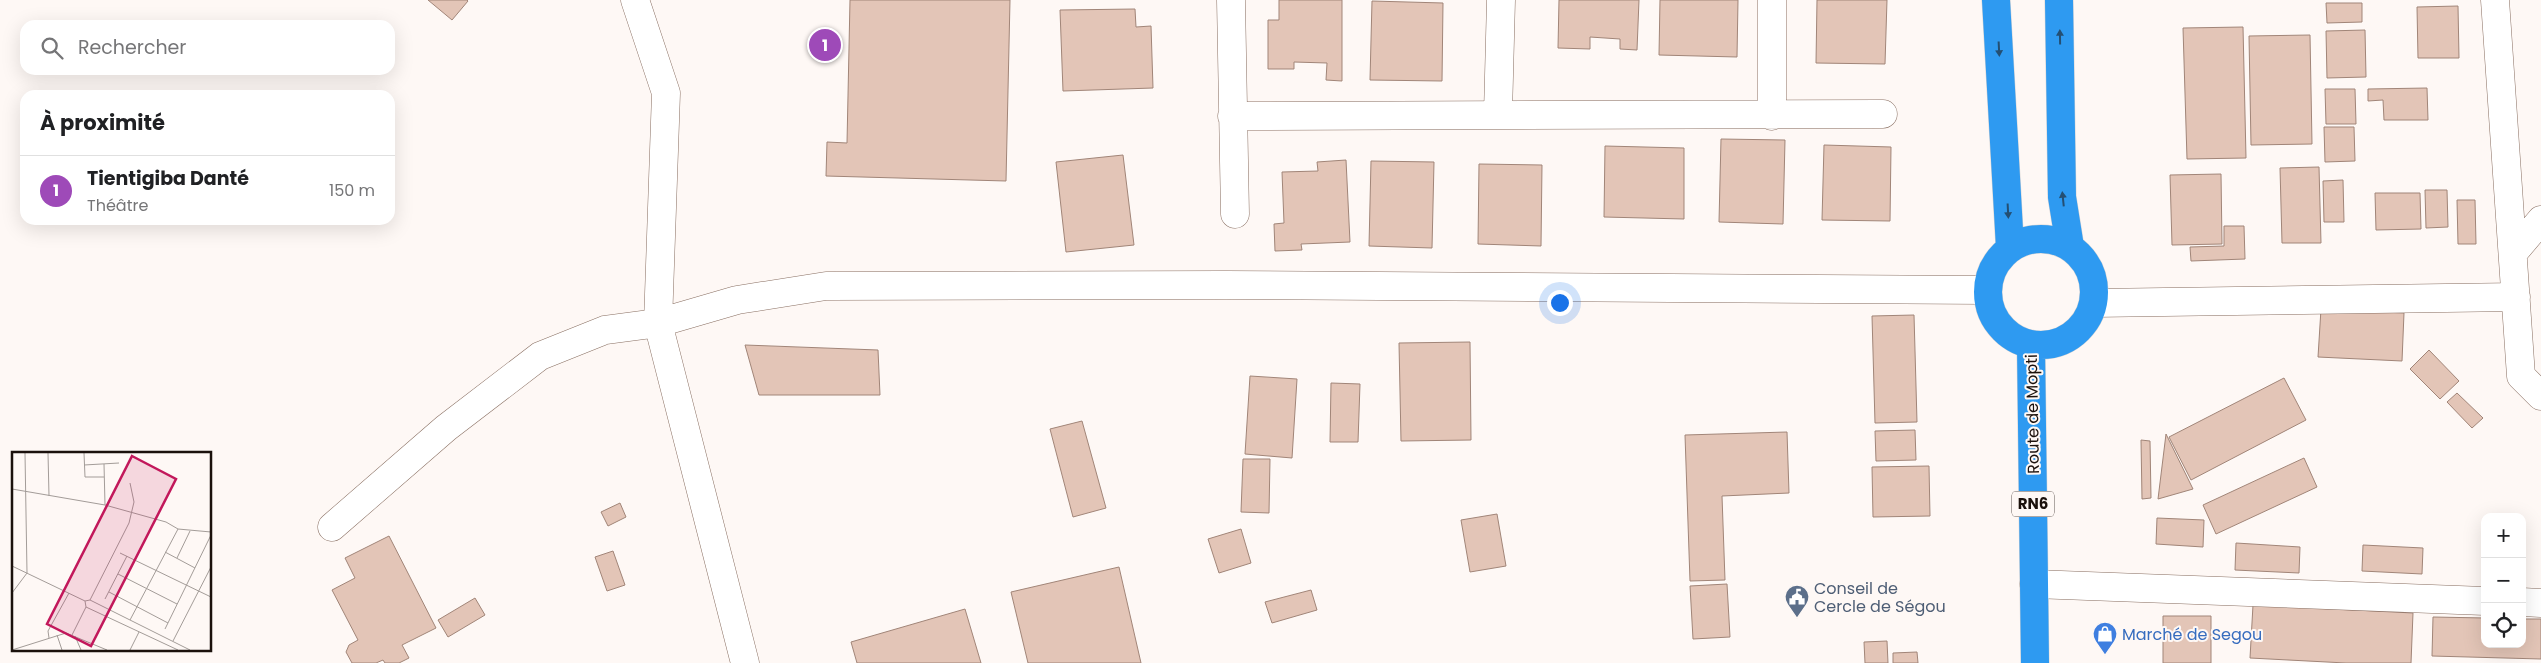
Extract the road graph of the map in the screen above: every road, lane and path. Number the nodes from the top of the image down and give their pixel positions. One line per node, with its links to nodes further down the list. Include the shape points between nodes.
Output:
1 (635, 0): 20 (street, via 666,92)
2 (1231, 0): 10 (street)
3 (1500, 0): 8 (street)
4 (1772, 0): 11 (street)
5 (1996, 0): 15 (highway, one-way to 15)
6 (2059, 0): 14 (highway, one-way to 6, via 2062,197)
7 (2495, 0): 16 (street)
8 (1498, 114): 10 (street); 11 (street)
9 (1882, 114): 11 (street)
10 (1232, 116): 12 (street)
11 (1772, 116)
12 (1235, 214)
13 (2541, 220): 16 (street)
14 (2070, 247): 15 (highway, via 2051,239 2030,240); 19 (highway, via 2085,262 2094,282)
15 (2010, 248): 17 (highway, via 1998,259 1990,274)
16 (2514, 252): 18 (street)
17 (1987, 290): 20 (street, via 826,286 737,300); 21 (highway, via 1990,309 1998,326 2013,339)
18 (2516, 297): 19 (street); 22 (street, via 2521,376)
19 (2094, 303): 21 (highway, via 2086,322 2071,337 2052,345)
20 (658, 323): 23 (street, via 605,330 540,356 446,428); 28 (street)
21 (2031, 346): 24 (highway, Route de Mopti / RN6)
22 (2541, 396)
23 (332, 527)
24 (2034, 584): 25 (street); 29 (highway, Route de Mopti / RN6)
25 (2481, 601)
26 (2526, 602): 27 (street)
27 (2541, 603)
28 (745, 663)
29 (2035, 663)

